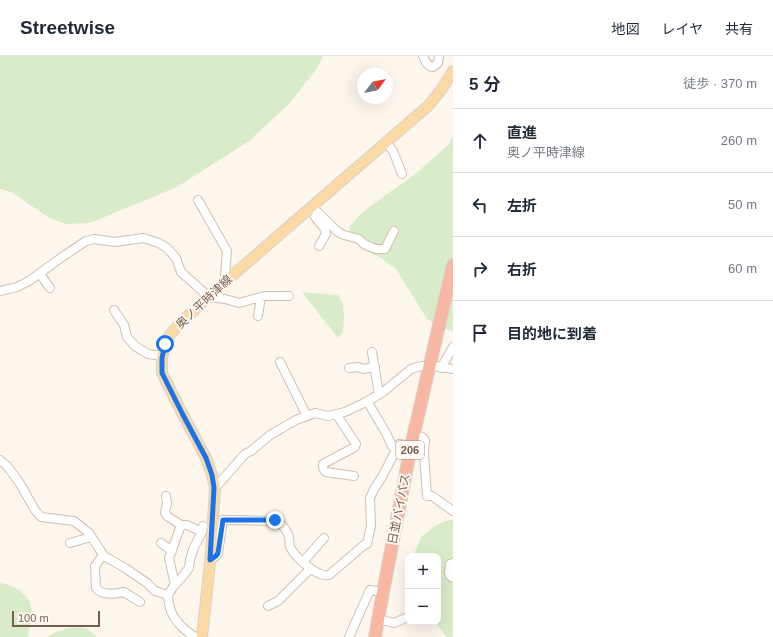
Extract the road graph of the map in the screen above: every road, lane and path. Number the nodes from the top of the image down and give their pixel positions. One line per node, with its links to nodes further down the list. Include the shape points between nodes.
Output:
1 (423, 56): 2 (street, via 426,63 432,67 438,63)
2 (439, 56)
3 (453, 72): 4 (main road, 奥ノ平時津線, via 428,106)
4 (386, 142): 5 (street, via 393,151); 7 (main road, 奥ノ平時津線)
5 (402, 174)
6 (198, 200): 12 (street, via 227,251)
7 (310, 208): 8 (street, via 338,232 371,247 386,249); 9 (street, via 325,229 326,234); 12 (main road, 奥ノ平時津線)
8 (394, 231)
9 (319, 246)
10 (453, 265): 24 (highway, 日並バイパス / 206)
11 (40, 274): 13 (street); 14 (street, via 29,281); 16 (street, via 86,241 94,239 115,242 143,238 159,242 167,248 176,258 186,278)
12 (226, 281): 16 (main road, 奥ノ平時津線)
13 (50, 288)
14 (0, 291)
15 (290, 296): 17 (street)
16 (208, 297): 17 (street, via 239,303); 22 (main road, 奥ノ平時津線, via 169,336)
17 (261, 297): 19 (street)
18 (114, 310): 22 (street, via 124,325 127,337 135,346 148,354)
19 (258, 316)
20 (453, 346): 24 (street)
21 (372, 352): 25 (street)
22 (162, 356): 36 (main road, 奥ノ平時津線, via 162,373 206,458)
23 (280, 362): 31 (street)
24 (435, 366): 27 (street); 28 (street, via 411,369); 32 (highway, 日並バイパス / 206)
25 (375, 367): 26 (street); 28 (street)
26 (350, 368)
27 (453, 369)
28 (379, 394): 29 (street)
29 (367, 401): 30 (street); 33 (street)
30 (336, 414): 31 (street, via 328,416 315,413); 35 (street, via 356,445 323,464 323,467 326,472)
31 (307, 416): 36 (street, via 270,435 245,454)
32 (413, 440): 38 (street, via 422,437 425,440 427,496 432,496); 49 (street, via 399,444 374,489 370,498 371,526 366,544 329,575 324,576); 52 (highway, 日並バイパス / 206)
33 (392, 446)
34 (0, 460): 40 (street, via 7,466 41,517 74,521)
35 (354, 476)
36 (214, 488): 46 (main road, 奥ノ平時津線)
37 (166, 496): 39 (street, via 167,516)
38 (453, 511)
39 (181, 525): 44 (street); 51 (street, via 202,529 188,568)
40 (91, 537): 42 (street); 45 (street)
41 (324, 538): 47 (street)
42 (70, 543)
43 (161, 543): 44 (street)
44 (172, 551): 51 (street, via 169,558)
45 (104, 555): 53 (street, via 147,582 155,590); 54 (street, via 95,566 96,588 101,592 124,592)
46 (210, 560): 47 (street, via 218,553 223,520 260,520 281,522 290,539 290,546); 59 (main road, 奥ノ平時津線)
47 (303, 562): 49 (street)
48 (453, 563): 50 (street, via 450,564 448,572)
49 (310, 569): 55 (street, via 278,601)
50 (453, 578)
51 (175, 585): 53 (street)
52 (383, 592): 57 (highway, 日並バイパス / 206); 60 (street, via 370,590)
53 (168, 595): 58 (street, via 170,608 176,620)
54 (140, 602)
55 (268, 606)
56 (405, 618): 57 (street, via 394,623)
57 (378, 619): 61 (highway, 日並バイパス / 206)
58 (195, 637)
59 (202, 637)
60 (349, 637)
61 (375, 637)

